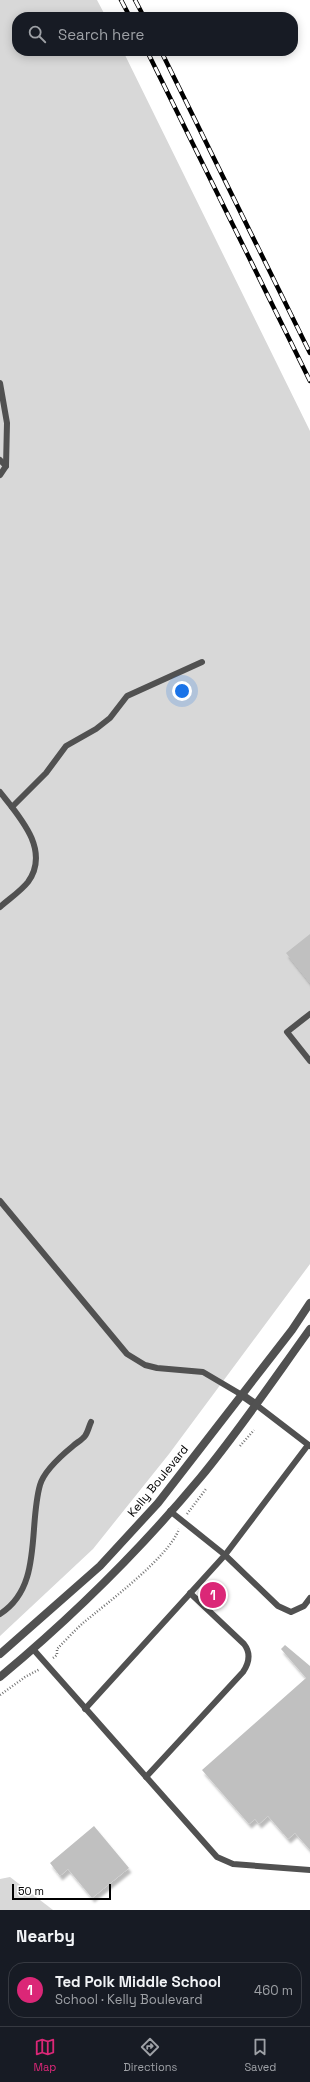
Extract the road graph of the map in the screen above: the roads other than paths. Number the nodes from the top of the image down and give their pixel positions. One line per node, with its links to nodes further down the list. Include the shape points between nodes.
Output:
1 (0, 383): 3 (lane, via 7,422)
2 (0, 460): 3 (lane)
3 (6, 466): 4 (lane)
4 (0, 475)
5 (202, 662): 7 (lane, via 127,696 110,718 66,746 46,773)
6 (0, 792): 7 (lane)
7 (12, 807): 8 (lane, via 21,818 35,845 36,866 27,882)
8 (0, 907)
9 (310, 1014): 10 (lane, via 287,1032)
10 (310, 1061)
11 (0, 1201): 14 (lane, via 126,1354 145,1365 157,1368 203,1372)
12 (310, 1302): 14 (street, Kelly Boulevard)
13 (310, 1330): 15 (street)
14 (242, 1395): 15 (street); 24 (street, Kelly Boulevard, via 158,1503 100,1566)
15 (255, 1404): 17 (lane); 18 (street, via 200,1478)
16 (91, 1422): 22 (lane, via 85,1436 62,1456 40,1482 36,1497 32,1554 23,1590 10,1608)
17 (309, 1446): 19 (lane)
18 (170, 1511): 19 (lane); 23 (street, via 111,1575)
19 (224, 1555): 20 (lane); 21 (lane, via 278,1606 291,1612 304,1606)
20 (190, 1593): 26 (lane); 27 (lane, via 244,1644 248,1651 247,1667)
21 (310, 1598)
22 (0, 1614)
23 (33, 1649): 25 (street); 26 (lane)
24 (0, 1654)
25 (0, 1677)
26 (85, 1709): 27 (lane)
27 (146, 1777): 28 (lane, via 217,1857 233,1864)
28 (310, 1870)

